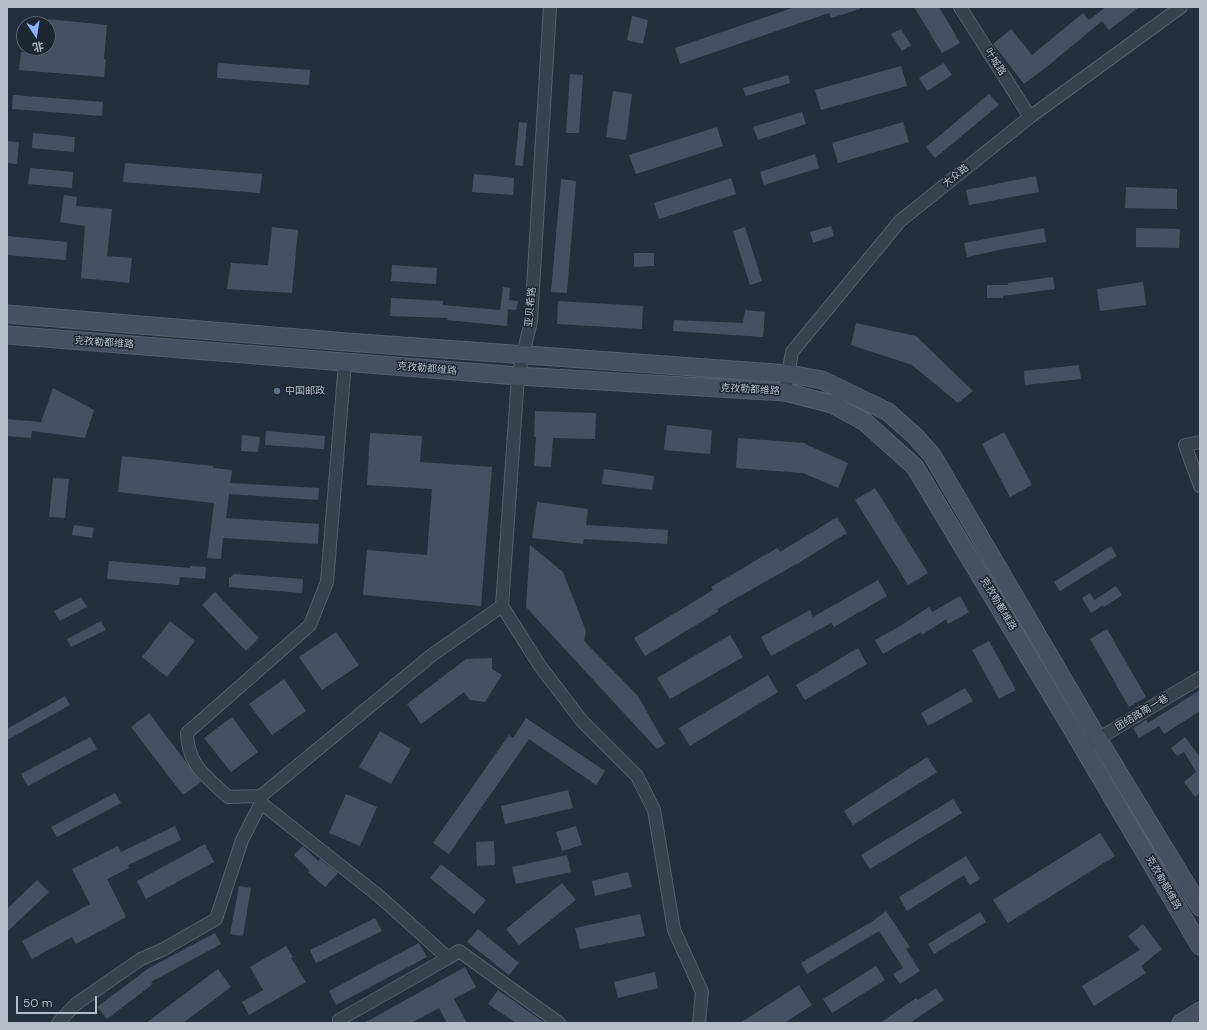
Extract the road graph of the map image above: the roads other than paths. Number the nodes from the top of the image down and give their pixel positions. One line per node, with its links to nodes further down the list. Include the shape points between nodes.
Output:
1 (550, 7): 7 (street, 亚贝希路, via 531,321)
2 (960, 7): 4 (street, 叶城路)
3 (1181, 7): 4 (street, 大众路)
4 (1030, 117): 9 (street, 大众路, via 900,221 792,352)
5 (7, 314): 7 (main road, 克孜勒都维路)
6 (7, 335): 8 (main road, 克孜勒都维路)
7 (524, 355): 9 (main road, 克孜勒都维路); 10 (street, 亚贝希路)
8 (345, 362): 10 (main road, 克孜勒都维路); 18 (street, via 326,582 310,625 187,733 188,747 198,769 228,797)
9 (789, 374): 11 (street, 大众路); 16 (main road, 克孜勒都维路, via 822,380 888,412 932,455)
10 (518, 376): 11 (main road, 克孜勒都维路); 14 (street, 亚贝希路)
11 (785, 392): 17 (main road, 克孜勒都维路, via 832,404 865,422 915,467)
12 (1200, 442): 13 (street, via 1185,445)
13 (1200, 486)
14 (502, 606): 18 (street, via 432,655); 26 (street, via 540,666 582,721 637,776 654,810 674,930 702,992)
15 (1200, 678): 16 (street, 团结路南一巷)
16 (1098, 739): 17 (street, 团结路南一巷); 19 (main road, 克孜勒都维路)
17 (1083, 748): 20 (main road, 克孜勒都维路)
18 (261, 799): 21 (street, via 379,896); 23 (street, via 242,840 216,919 141,959 76,1004)
19 (1200, 907)
20 (1200, 946)
21 (448, 958): 24 (street, via 339,1020); 25 (street, via 459,951)
22 (1200, 1011): 27 (main road)
23 (58, 1023)
24 (340, 1023)
25 (559, 1023)
26 (699, 1023)
27 (1181, 1023)

